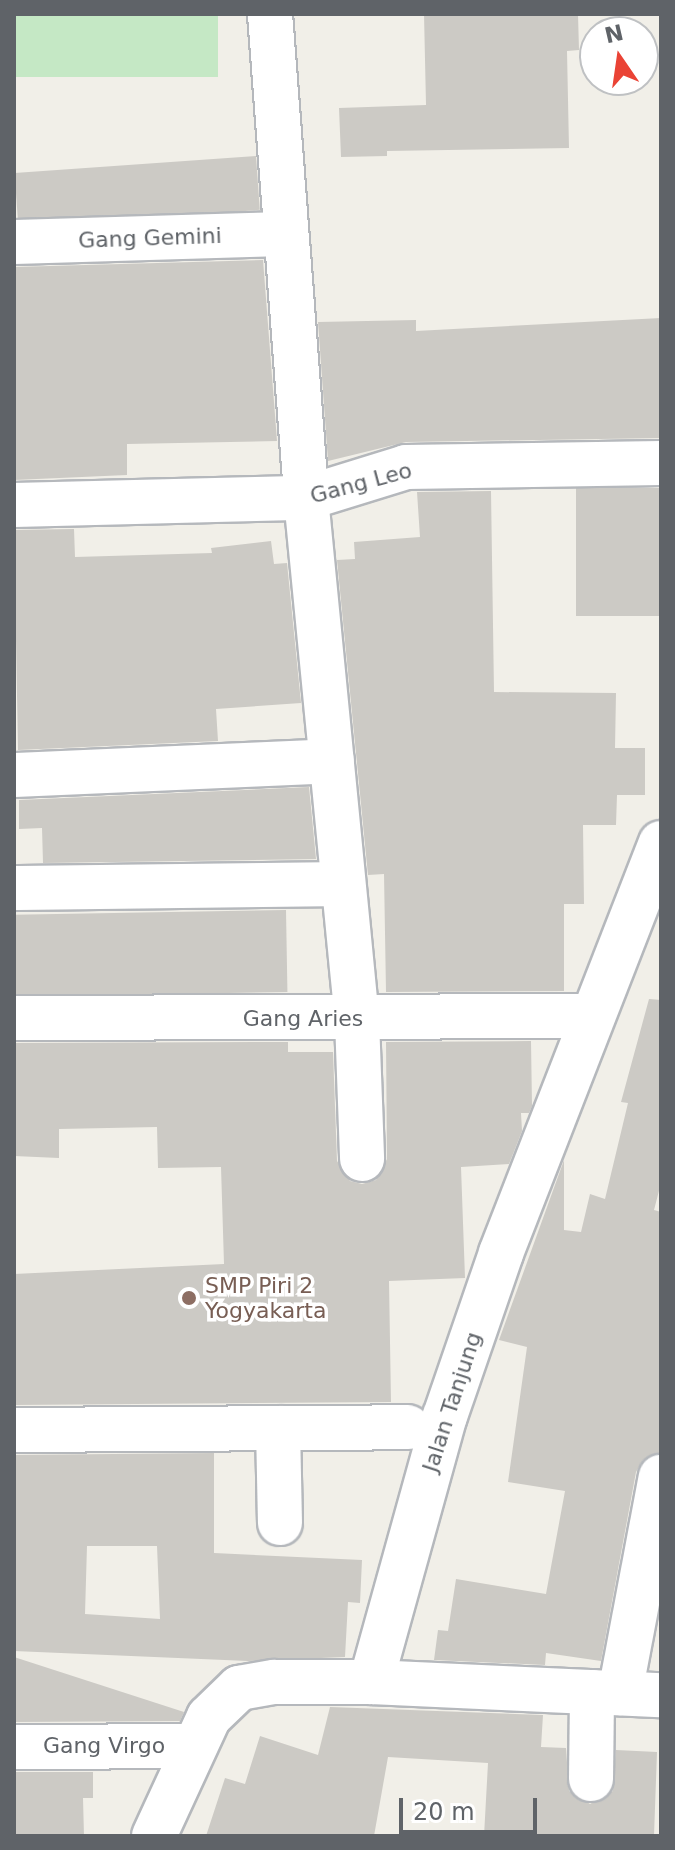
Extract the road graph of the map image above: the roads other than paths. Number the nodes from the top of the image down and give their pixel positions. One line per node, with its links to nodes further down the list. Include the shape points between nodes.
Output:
1 (270, 14): 2 (street)
2 (286, 234): 3 (street, Gang Gemini); 5 (street)
3 (14, 242)
4 (661, 463): 5 (street, Gang Leo, via 406,467)
5 (306, 498): 6 (street, Gang Leo); 7 (street)
6 (14, 505)
7 (332, 761): 8 (street); 10 (street)
8 (14, 775)
9 (661, 843): 12 (street, Jalan Tanjung)
10 (343, 884): 11 (street); 15 (street)
11 (14, 888)
12 (645, 926): 13 (street, Jalan Tanjung)
13 (592, 1016): 15 (street, Gang Aries); 22 (street, Jalan Tanjung, via 445,1416)
14 (14, 1018): 15 (street, Gang Aries)
15 (357, 1020): 16 (street)
16 (362, 1159)
17 (408, 1427): 18 (street)
18 (278, 1428): 19 (street); 21 (street)
19 (14, 1430)
20 (661, 1477): 23 (street)
21 (280, 1523)
22 (371, 1682): 23 (street); 24 (street, via 274,1682 239,1688 209,1717)
23 (624, 1694): 26 (street)
24 (194, 1746): 25 (street, Gang Virgo); 27 (street)
25 (14, 1747)
26 (591, 1779)
27 (154, 1836)

